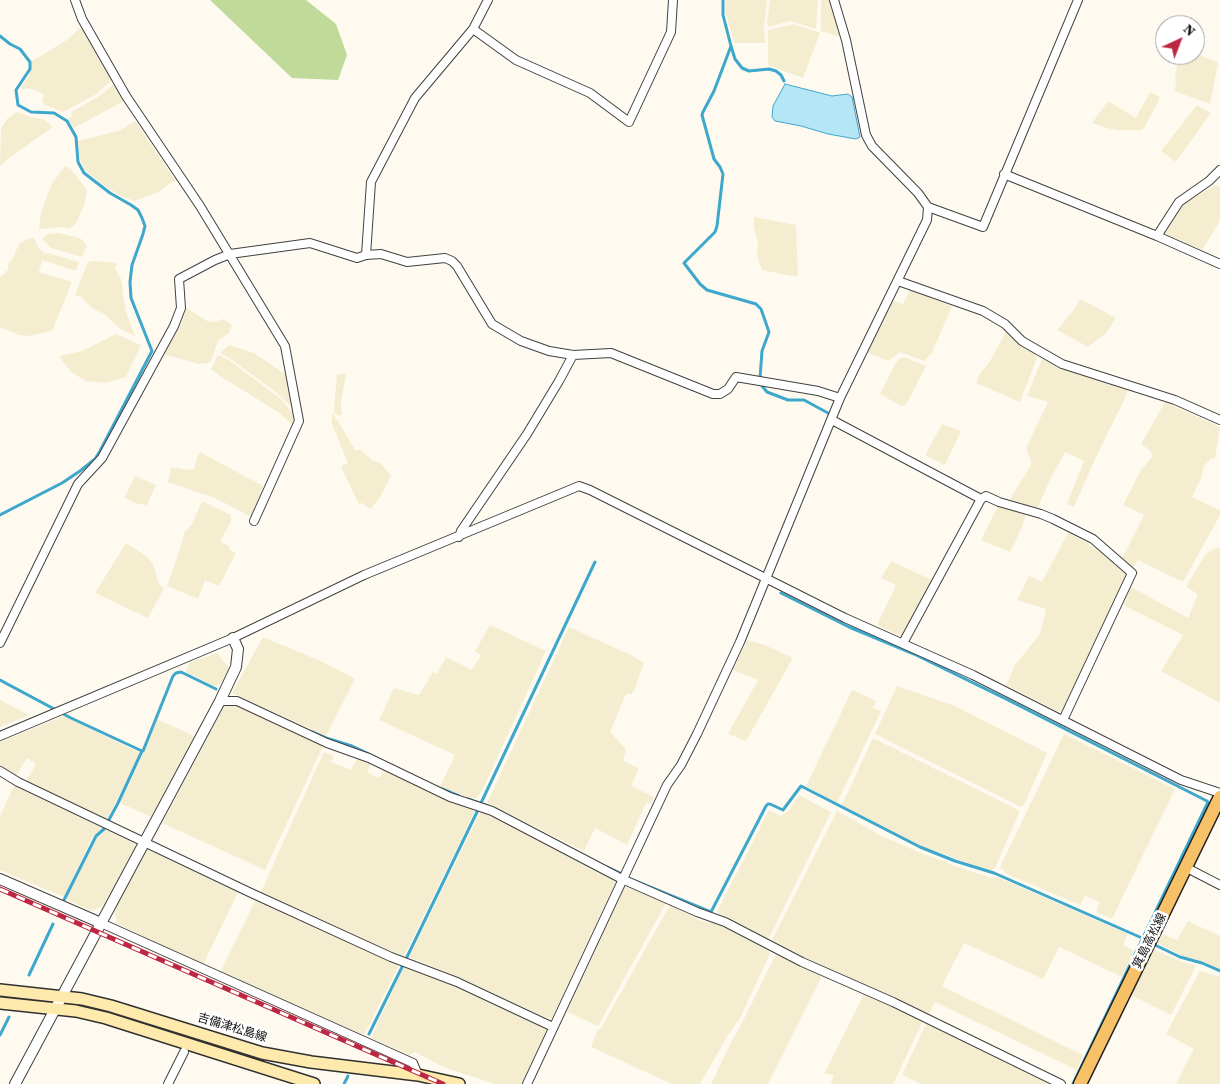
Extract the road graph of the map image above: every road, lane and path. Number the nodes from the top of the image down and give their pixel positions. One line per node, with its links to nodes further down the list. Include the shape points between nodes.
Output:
1 (75, 0): 11 (street, via 82,19 126,96)
2 (488, 0): 6 (street)
3 (674, 0): 6 (street, via 671,32 629,122 590,93 516,60)
4 (834, 0): 9 (street, via 866,135 872,146)
5 (1078, 0): 8 (street)
6 (473, 29): 12 (street, via 415,98 372,182)
7 (1220, 170): 10 (street, via 1178,202)
8 (1004, 174): 9 (street, via 983,227); 10 (street)
9 (928, 207): 14 (street, via 927,220)
10 (1157, 236): 13 (street)
11 (230, 254): 12 (street, via 310,243 357,258); 20 (street, via 285,346 299,421); 24 (street, via 179,279 181,308 174,326 102,458 78,484)
12 (366, 255): 15 (street, via 381,254 407,262 445,258 452,261 492,324 539,348)
13 (1220, 264)
14 (898, 281): 16 (street); 18 (street, via 989,314 1022,341 1062,364 1175,400)
15 (573, 355): 16 (street, via 611,353 712,394 728,389 736,377 818,391); 21 (street, via 527,434)
16 (840, 398): 17 (street)
17 (832, 420): 19 (street); 22 (street)
18 (1220, 420)
19 (981, 499): 25 (street); 27 (street, via 986,496 1061,523 1093,539 1132,573)
20 (254, 522)
21 (459, 537): 22 (street, via 578,486); 23 (street, via 364,575)
22 (766, 578): 25 (street); 35 (street, via 697,734 667,785)
23 (233, 638): 26 (street, via 238,650 236,667); 28 (street)
24 (0, 643)
25 (903, 643): 27 (street)
26 (220, 701): 32 (street); 35 (street, via 237,701 450,797 492,811)
27 (1063, 720): 30 (street, via 1181,780)
28 (0, 736)
29 (0, 771): 32 (street)
30 (1220, 793)
31 (1220, 798): 33 (main road, 箕島高松線)
32 (145, 842): 37 (street); 42 (street, via 391,957 458,982)
33 (1185, 867): 36 (street); 51 (main road, 箕島高松線)
34 (0, 878): 37 (street)
35 (622, 879): 42 (street); 50 (street, via 725,922 802,962 894,1002)
36 (1220, 885)
37 (101, 923): 39 (street); 44 (street, via 413,1062)
38 (0, 990): 39 (main road, 吉備津松島線)
39 (61, 996): 41 (street); 44 (main road, 吉備津松島線, via 111,1006 262,1052 311,1062)
40 (0, 1003): 41 (main road)
41 (54, 1008): 45 (street); 47 (main road, via 106,1018)
42 (553, 1027): 49 (street)
43 (184, 1052): 46 (street)
44 (418, 1075): 48 (main road, 吉備津松島線)
45 (15, 1084)
46 (168, 1084)
47 (314, 1084)
48 (459, 1084)
49 (528, 1084)
50 (1062, 1084)
51 (1080, 1084)

